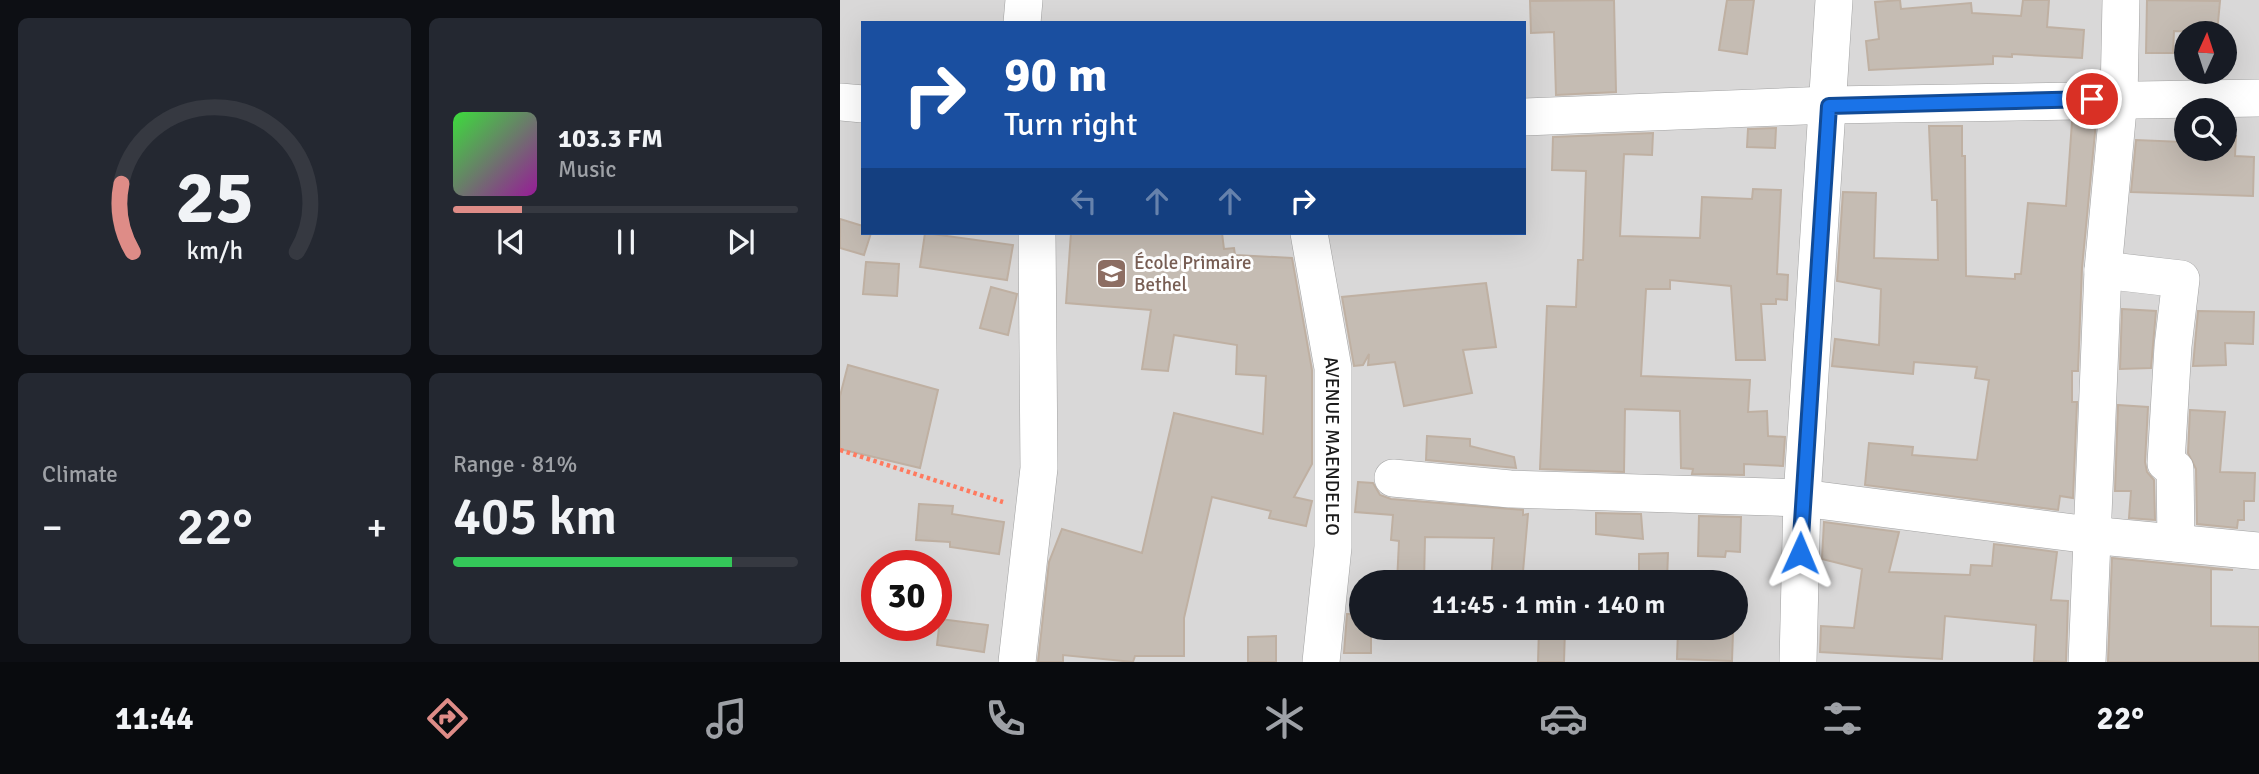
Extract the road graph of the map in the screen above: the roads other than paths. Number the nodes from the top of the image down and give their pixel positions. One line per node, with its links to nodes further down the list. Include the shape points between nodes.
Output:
1 (1024, 0): 4 (street)
2 (1834, 0): 9 (street)
3 (2121, 0): 5 (street)
4 (1022, 21)
5 (2119, 98): 6 (street); 9 (street); 13 (street)
6 (2259, 98)
7 (840, 102): 8 (street)
8 (861, 104)
9 (1829, 106): 10 (street); 15 (street)
10 (1526, 117)
11 (1038, 235): 19 (street, via 1038,468)
12 (1309, 235): 20 (street, AVENUE MAENDELEO, via 1333,368 1333,547)
13 (2103, 270): 16 (street); 17 (street, via 2182,279 2166,463 2175,469)
14 (1393, 478): 15 (street, via 1510,489)
15 (1802, 498): 16 (street); 21 (street)
16 (2091, 535): 17 (street); 22 (street)
17 (2176, 543): 18 (street)
18 (2259, 551)
19 (1017, 662)
20 (1321, 662)
21 (1798, 662)
22 (2087, 662)

